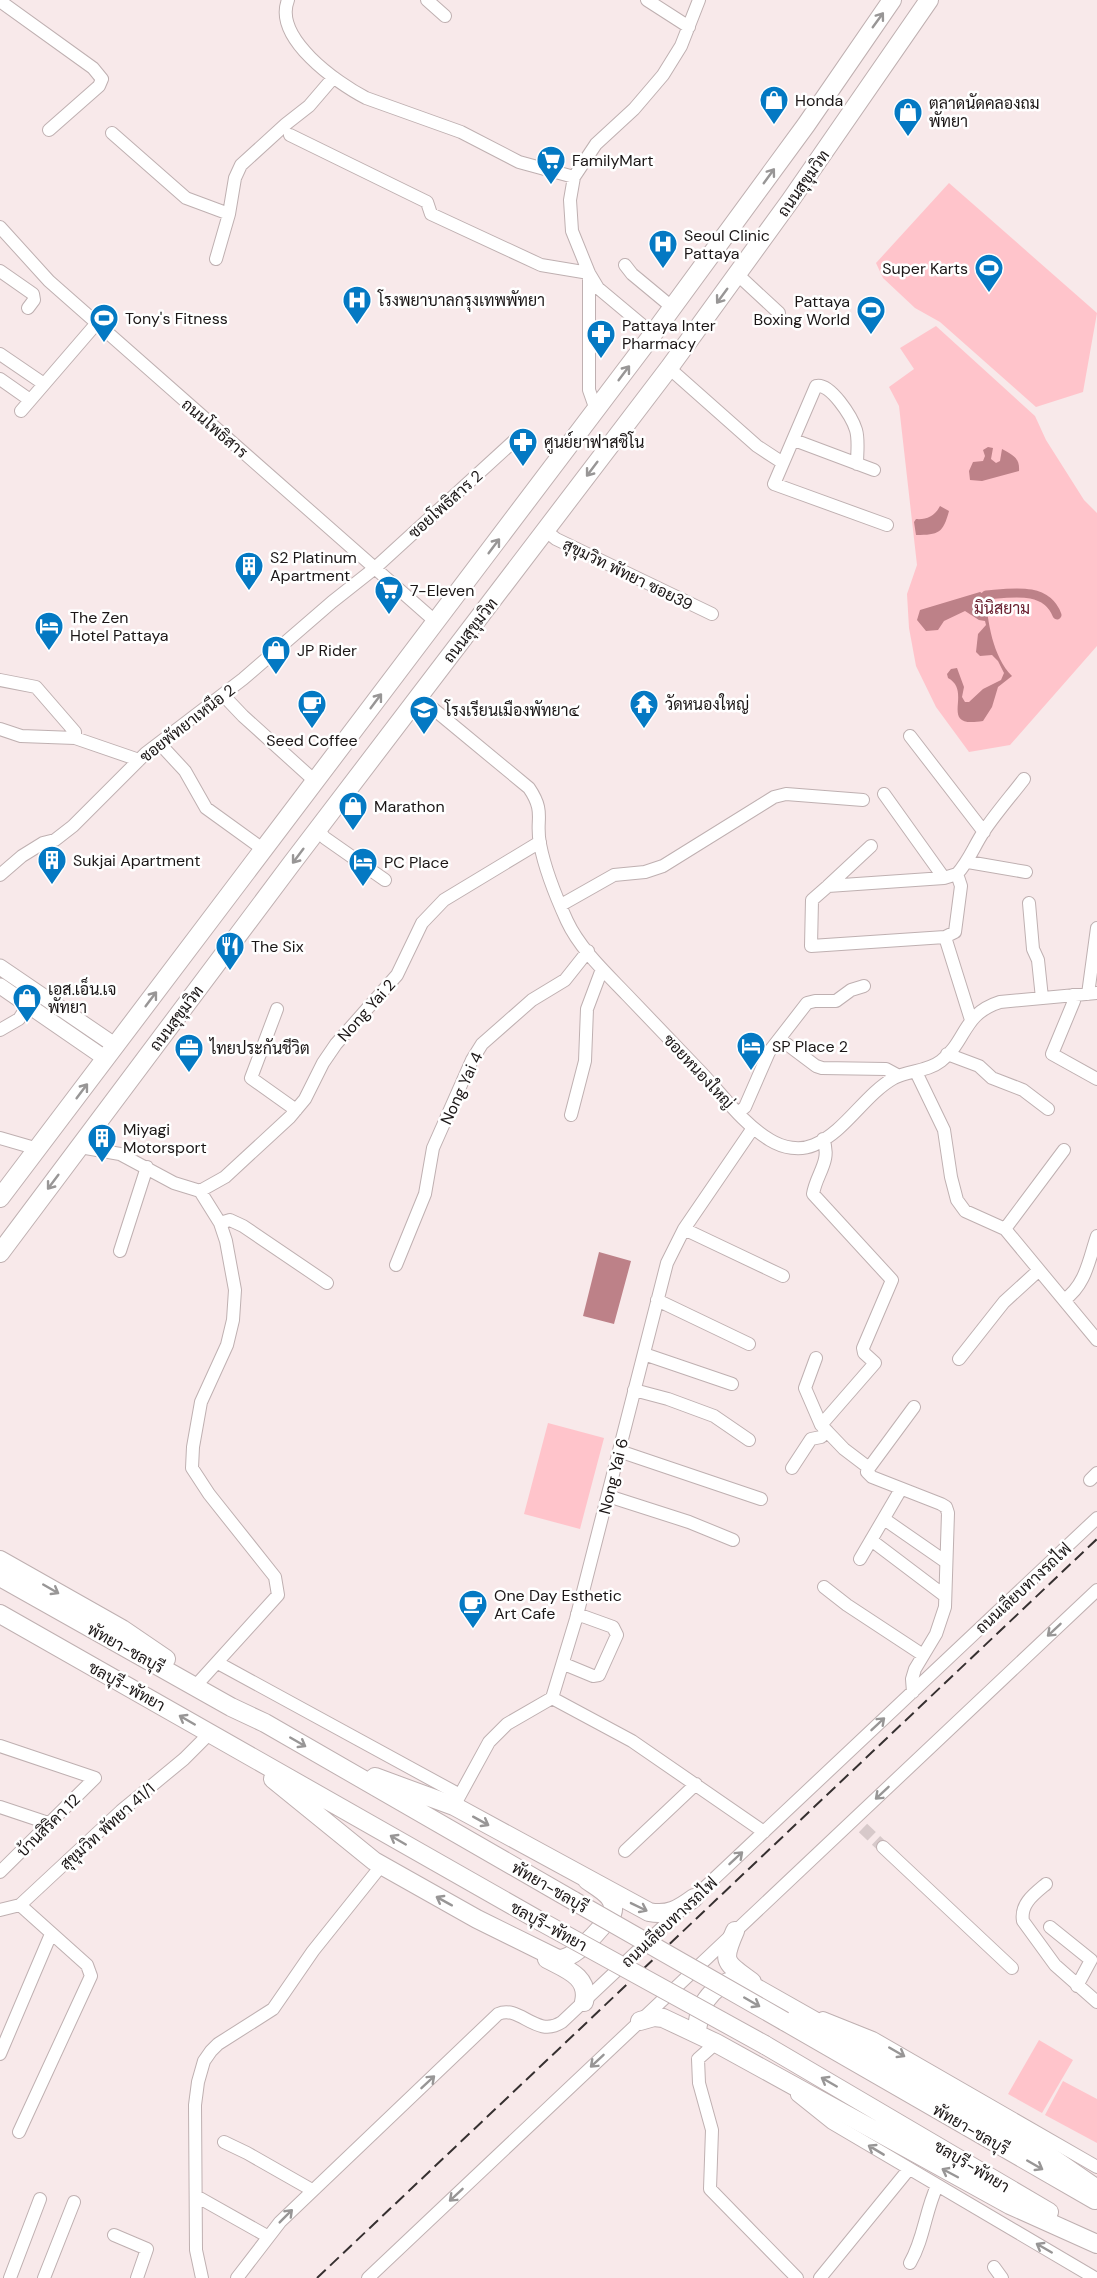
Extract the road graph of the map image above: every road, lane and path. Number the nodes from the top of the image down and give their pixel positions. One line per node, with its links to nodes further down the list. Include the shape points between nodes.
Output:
1 (0, 0): 15 (street, via 93,68 102,79)
2 (288, 0): 13 (street, via 284,9 288,27 309,56)
3 (428, 0): 8 (street)
4 (647, 0): 9 (street)
5 (699, 0): 9 (street)
6 (892, 0): 10 (highway, ถนนสุขุมวิท, one-way to 6)
7 (929, 0): 11 (highway, ถนนสุขุมวิท)
8 (445, 16)
9 (689, 27): 18 (street, via 663,75 596,144)
10 (864, 40): 11 (highway, via 860,53 866,61); 12 (highway, ถนนสุขุมวิท)
11 (889, 58): 14 (highway, ถนนสุขุมวิท)
12 (840, 75): 14 (highway, via 849,68 858,70 863,75); 27 (highway, ถนนสุขุมวิท, one-way to 12)
13 (333, 78): 18 (street, via 366,98 461,132 519,162); 19 (street, via 309,106 241,165)
14 (865, 94): 25 (highway, ถนนสุขุมวิท)
15 (49, 130)
16 (112, 133): 19 (street, via 186,198)
17 (290, 135): 24 (street, via 427,202 431,214 531,261)
18 (573, 177): 24 (street, via 572,231)
19 (229, 214): 21 (street)
20 (0, 227): 29 (street, ถนนโพธิสาร, via 49,281)
21 (216, 259)
22 (625, 266): 27 (street)
23 (0, 271): 26 (street, via 33,294)
24 (589, 273): 30 (street, via 598,288); 36 (street, via 589,390)
25 (738, 275): 28 (street); 32 (highway, ถนนสุขุมวิท, one-way to 32)
26 (28, 308)
27 (673, 308): 30 (highway, ถนนสุขุมวิท)
28 (779, 314)
29 (96, 324): 34 (street); 45 (street, ถนนโพธิสาร)
30 (653, 334): 36 (highway, ถนนสุขุมวิท, one-way to 30)
31 (0, 354): 34 (street)
32 (669, 368): 40 (street, via 757,446); 44 (highway, ถนนสุขุมวิท, one-way to 44)
33 (0, 380): 35 (street)
34 (44, 384): 35 (street)
35 (30, 400): 37 (street)
36 (596, 410): 47 (highway, ถนนสุขุมวิท, one-way to 36)
37 (21, 411)
38 (515, 440): 45 (street, ซอยโพธิสาร 2)
39 (794, 440): 40 (street); 41 (street); 41 (street, via 814,389 821,384 854,423)
40 (783, 463): 43 (street, via 774,484)
41 (857, 464): 42 (street)
42 (874, 470)
43 (887, 525)
44 (546, 531): 46 (street, สุขุมวิท พัทยา ซอย39); 50 (highway, ถนนสุขุมวิท)
45 (375, 568): 47 (street, ถนนโพธิสาร); 49 (street, ซอยพัทยาเหนือ 2)
46 (712, 614)
47 (436, 622): 57 (highway, ถนนสุขุมวิท, one-way to 47)
48 (0, 680): 53 (street, via 36,687 75,732)
49 (223, 694): 54 (street, ซอยพัทยาเหนือ 2); 57 (street)
50 (419, 698): 60 (highway, ถนนสุขุมวิท); 62 (street, ซอยหนองใหญ่, via 529,788 541,814)
51 (0, 729): 53 (street, via 21,736)
52 (910, 736): 61 (street)
53 (75, 738): 55 (street)
54 (159, 744): 55 (street, ซอยพัทยาเหนือ 2); 64 (street, via 185,771 207,808)
55 (139, 760): 69 (street, ซอยพัทยาเหนือ 2, via 73,826 56,840 22,856)
56 (1024, 778): 61 (street)
57 (316, 782): 64 (highway, ถนนสุขุมวิท)
58 (884, 794): 70 (street)
59 (863, 800): 75 (street, via 786,794 774,797 663,866 614,875)
60 (318, 830): 71 (street); 73 (highway, ถนนสุขุมวิท, one-way to 73)
61 (984, 831): 65 (street)
62 (540, 842): 75 (street, ซอยหนองใหญ่); 98 (street, Nong Yai 2, via 444,900 422,923 397,975 336,1044)
63 (871, 846): 72 (street)
64 (264, 850): 67 (highway, ถนนสุขุมวิท)
65 (968, 862): 66 (street); 68 (street)
66 (1026, 872)
67 (246, 874): 73 (highway, via 244,890 250,900); 91 (highway, ถนนสุขุมวิท, one-way to 67)
68 (957, 874): 70 (street); 77 (street, via 961,886 955,932)
69 (0, 875)
70 (944, 878): 72 (street)
71 (385, 880)
72 (828, 886): 77 (street, via 812,900 812,946)
73 (271, 891): 93 (highway, ถนนสุขุมวิท)
74 (1029, 903): 85 (street)
75 (561, 905): 78 (street, ซอยหนองใหญ่, via 567,922)
76 (1097, 928): 83 (street)
77 (945, 937): 88 (street)
78 (588, 951): 80 (street, ซอยหนองใหญ่); 116 (street, Nong Yai 4, via 565,980 532,1000 482,1044 472,1060 433,1148 425,1194)
79 (0, 967): 91 (main road)
80 (602, 969): 99 (street, ซอยหนองใหญ่); 100 (street, via 587,1009 585,1061)
81 (0, 986): 86 (main road)
82 (864, 986): 90 (street, via 836,1001 807,1003)
83 (1093, 993): 84 (street, ซอยหนองใหญ่)
84 (1073, 995): 85 (street, ซอยหนองใหญ่); 96 (street, via 1052,1054)
85 (1042, 998): 88 (street, ซอยหนองใหญ่, via 993,1004)
86 (28, 1005): 89 (street, via 19,1019); 91 (main road)
87 (277, 1009): 98 (street, via 251,1078)
88 (971, 1020): 92 (street, ซอยหนองใหญ่)
89 (0, 1029)
90 (780, 1039): 95 (street, via 822,1068 886,1069); 99 (street, via 769,1052 745,1107)
91 (111, 1052): 93 (highway); 105 (highway, ถนนสุขุมวิท, one-way to 91)
92 (947, 1054): 94 (street, ซอยหนองใหญ่, via 929,1068); 97 (street, via 979,1066 992,1078 1023,1090)
93 (136, 1071): 104 (highway, ถนนสุขุมวิท)
94 (916, 1072): 95 (street, ซอยหนองใหญ่); 112 (street, via 944,1130 957,1200 965,1211)
95 (899, 1076): 103 (street, ซอยหนองใหญ่)
96 (1097, 1080)
97 (1048, 1109)
98 (296, 1110): 108 (street, Nong Yai 2, via 225,1177)
99 (738, 1113): 101 (street, ซอยหนองใหญ่)
100 (571, 1115)
101 (753, 1128): 103 (street, ซอยหนองใหญ่, via 793,1149); 111 (street, Nong Yai 6)
102 (0, 1138): 105 (street)
103 (823, 1139): 130 (street, via 825,1166 813,1194 891,1280 862,1348 875,1363)
104 (80, 1147): 107 (street, via 120,1154); 115 (highway, ถนนสุขุมวิท, one-way to 115)
105 (38, 1149): 109 (highway, ถนนสุขุมวิท)
106 (1064, 1150): 112 (street)
107 (147, 1167): 108 (street, via 174,1183); 114 (street)
108 (201, 1191): 110 (street)
109 (0, 1198)
110 (220, 1223): 119 (street, via 230,1220 243,1226); 152 (street, via 235,1290 233,1320 227,1345 201,1402 192,1468 208,1494 275,1577 278,1595)
111 (684, 1229): 118 (street); 120 (street, Nong Yai 6, via 667,1263)
112 (1005, 1229): 117 (street)
113 (1097, 1236): 121 (street, via 1084,1277)
114 (120, 1251)
115 (0, 1253)
116 (396, 1265)
117 (1039, 1270): 121 (street); 126 (street, via 1004,1302)
118 (783, 1276)
119 (327, 1283)
120 (657, 1300): 123 (street); 124 (street, Nong Yai 6)
121 (1064, 1300): 122 (street)
122 (1097, 1340)
123 (749, 1344)
124 (644, 1354): 127 (street); 128 (street, Nong Yai 6)
125 (816, 1358): 130 (street, via 805,1388)
126 (959, 1359)
127 (732, 1384)
128 (634, 1390): 131 (street, via 714,1416); 132 (street, Nong Yai 6)
129 (914, 1407): 134 (street)
130 (824, 1428): 133 (street, via 821,1437 811,1439); 134 (street)
131 (749, 1440)
132 (619, 1451): 136 (street, Nong Yai 6); 137 (street)
133 (792, 1468)
134 (869, 1468): 135 (street, via 867,1472 873,1477)
135 (901, 1489): 139 (street); 144 (street, via 946,1507)
136 (608, 1496): 140 (street); 150 (street, Nong Yai 6)
137 (760, 1500)
138 (1097, 1518): 155 (street, ถนนเลียบทางรถไฟ)
139 (884, 1520): 141 (street); 144 (street)
140 (733, 1540)
141 (871, 1540): 142 (street); 148 (street)
142 (860, 1559)
143 (0, 1560): 154 (highway, one-way to 154, via 122,1629)
144 (945, 1562): 148 (street)
145 (0, 1577): 157 (highway, พัทยา-ชลบุรี)
146 (824, 1587): 151 (street)
147 (1097, 1590): 179 (street, one-way to 179, via 858,1824)
148 (945, 1596): 151 (street, via 942,1619)
149 (0, 1614): 158 (highway, ชลบุรี-พัทยา, one-way to 149)
150 (577, 1614): 153 (street, Nong Yai 6); 153 (street, via 614,1627 617,1635 599,1675)
151 (923, 1655): 155 (street, via 912,1678)
152 (218, 1663): 154 (street); 163 (street)
153 (564, 1664): 156 (street, Nong Yai 6)
154 (200, 1681): 157 (highway)
155 (913, 1692): 166 (street, ถนนเลียบทางรถไฟ, one-way to 155)
156 (552, 1698): 162 (street, via 632,1741); 163 (street, via 507,1724 489,1742)
157 (266, 1723): 161 (highway, พัทยา-ชลบุรี, one-way to 161)
158 (210, 1733): 160 (highway, ชลบุรี-พัทยา); 174 (street, สุขุมวิท พัทยา 41/1)
159 (0, 1746): 165 (street, บ้านสิริคา 12, via 95,1779)
160 (238, 1749): 169 (highway); 204 (highway, ชลบุรี-พัทยา, one-way to 160, bridge, via 765,2045)
161 (330, 1761): 163 (highway); 200 (highway, พัทยา-ชลบุรี, one-way to 200, bridge)
162 (696, 1784): 166 (street); 168 (street)
163 (457, 1800): 171 (highway, one-way to 171)
164 (0, 1807): 165 (street)
165 (48, 1823): 170 (street, บ้านสิริคา 12)
166 (764, 1832): 173 (street, ถนนเลียบทางรถไฟ, one-way to 166)
167 (883, 1847): 181 (street)
168 (625, 1851)
169 (381, 1866): 176 (highway, one-way to 169); 198 (street, via 313,1951 273,2009 218,2044 204,2061 195,2105)
170 (0, 1872)
171 (587, 1880): 173 (highway, one-way to 173, via 653,1913 674,1912); 176 (highway, via 606,1893 614,1909 589,1939 562,1960)
172 (1046, 1884): 182 (street, via 1025,1904 1023,1921 1054,1965)
173 (694, 1898): 184 (street, ถนนเลียบทางรถไฟ)
174 (20, 1905): 175 (street, สุขุมวิท พัทยา 41/1); 180 (street)
175 (3, 1910): 177 (street)
176 (477, 1919): 184 (highway, via 579,1977 586,1993)
177 (0, 1923)
178 (1050, 1927): 182 (street, via 1091,1960)
179 (735, 1931): 183 (highway, via 726,1953 728,1962); 187 (street)
180 (51, 1934): 189 (street); 191 (street, via 87,1965 91,1976)
181 (1012, 1968)
182 (1077, 1986): 185 (street)
183 (758, 1987): 186 (highway); 188 (highway, via 744,1980 731,1980 705,2001 698,2025)
184 (584, 2002): 197 (street, ถนนเลียบทางรถไฟ, one-way to 184, via 498,2014 509,2012 550,2028)
185 (1097, 2002)
186 (786, 2003): 193 (street, one-way to 193, via 873,2038); 196 (highway, via 1032,2144)
187 (640, 2021): 188 (highway, via 663,2018); 213 (street, one-way to 213)
188 (716, 2043): 190 (highway); 207 (street, via 698,2059 699,2083 712,2130 710,2189)
189 (0, 2054)
190 (763, 2068): 194 (street, one-way to 190, via 832,2123); 204 (highway, one-way to 190, via 1010,2205)
191 (19, 2132)
192 (224, 2142): 197 (street)
193 (1097, 2167)
194 (909, 2169): 195 (street); 214 (street)
195 (937, 2186): 205 (street); 216 (street, one-way to 195)
196 (1097, 2189)
197 (312, 2190): 203 (street, ถนนเลียบทางรถไฟ, one-way to 197)
198 (196, 2196): 203 (street); 211 (street, via 196,2250)
199 (40, 2199): 208 (street)
200 (1097, 2201)
201 (74, 2202): 209 (street)
202 (114, 2235): 210 (street, via 147,2249)
203 (267, 2236): 212 (street, ถนนเลียบทางรถไฟ)
204 (1097, 2242)
205 (910, 2263)
206 (994, 2267): 215 (street)
207 (794, 2277)
208 (10, 2278)
209 (44, 2278)
210 (137, 2278)
211 (202, 2278)
212 (237, 2278)
213 (369, 2278)
214 (819, 2278)
215 (1002, 2278)
216 (1095, 2278)

